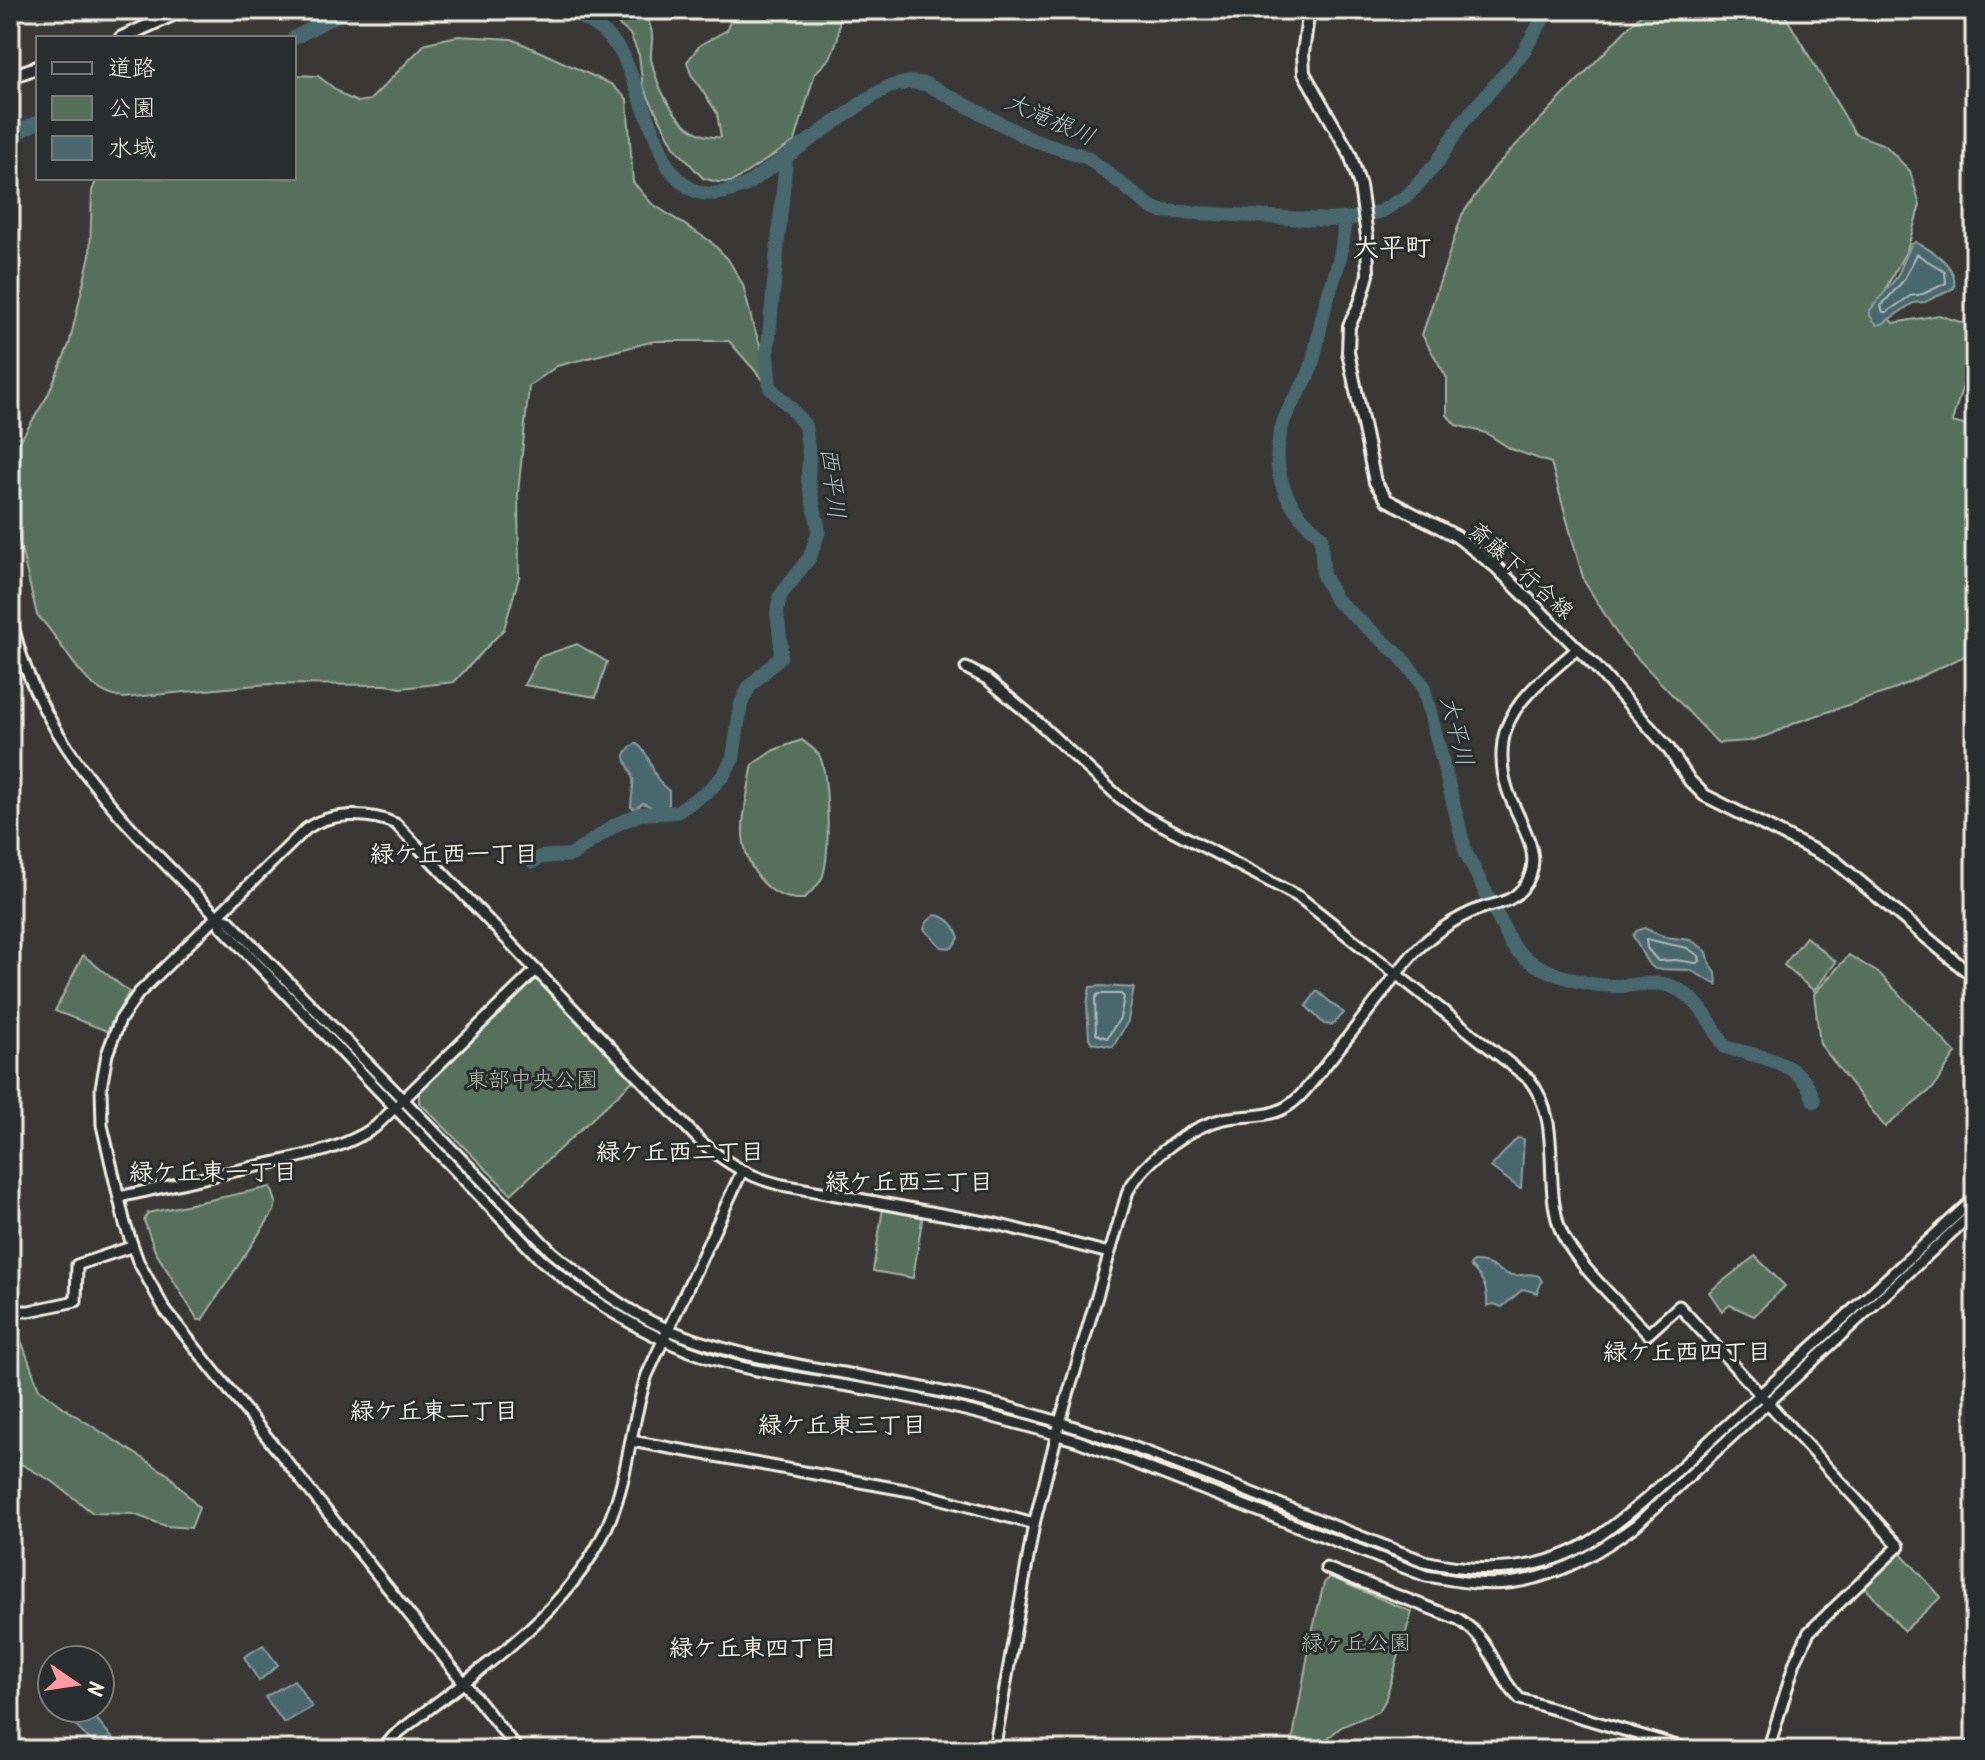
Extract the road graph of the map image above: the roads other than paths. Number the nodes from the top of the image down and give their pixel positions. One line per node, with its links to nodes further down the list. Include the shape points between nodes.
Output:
1 (183, 10): 3 (main road)
2 (1309, 10): 7 (main road, 斎藤下行合線, via 1304,73 1350,154 1367,236 1368,275 1349,326 1348,352 1375,482 1387,500 1481,554)
3 (125, 36)
4 (36, 68): 5 (main road)
5 (10, 77)
6 (10, 610): 9 (street, via 28,674 92,784)
7 (1578, 648): 11 (street, via 1528,695 1506,728 1503,774 1532,848 1524,887 1508,901 1447,925); 12 (main road, 斎藤下行合線, via 1668,748 1700,792 1835,861)
8 (966, 668): 11 (street, via 1020,706 1143,815 1299,897)
9 (217, 916): 10 (street, via 320,819 382,819 398,826); 13 (street, via 228,920); 14 (street); 16 (street, via 138,994 113,1035 101,1106)
10 (536, 970): 13 (street); 15 (street, via 700,1141)
11 (1396, 975): 20 (street, via 1289,1106 1198,1130 1146,1165 1128,1191); 23 (street, via 1516,1068 1539,1092 1548,1121 1559,1228 1577,1256 1648,1334 1679,1306)
12 (1975, 978)
13 (403, 1100): 14 (street); 22 (street, via 552,1252)
14 (394, 1108): 16 (street, via 375,1127 343,1145); 22 (street, via 575,1289 605,1310)
15 (742, 1171): 20 (street, via 782,1185 996,1224); 22 (street)
16 (119, 1197): 19 (street)
17 (1975, 1198): 23 (street)
18 (1975, 1211): 24 (street)
19 (131, 1247): 21 (street, via 77,1265 76,1301); 30 (street, via 165,1310 200,1356)
20 (1109, 1253): 25 (street)
21 (10, 1311)
22 (665, 1334): 25 (street); 26 (street, via 736,1366 948,1405); 27 (street, via 639,1398)
23 (1759, 1394): 24 (street); 25 (street, via 1594,1540 1549,1560 1498,1570 1424,1561)
24 (1768, 1402): 26 (street, via 1636,1525 1597,1554 1550,1573 1478,1584 1426,1576); 36 (street, via 1899,1546 1809,1632)
25 (1060, 1422): 26 (street)
26 (1057, 1434): 28 (street)
27 (631, 1441): 28 (street, via 916,1492); 30 (street, via 613,1512 581,1573 539,1619)
28 (1034, 1524): 34 (street)
29 (1326, 1568): 35 (street, via 1469,1626 1520,1699)
30 (463, 1681): 32 (street); 33 (street)
31 (1975, 1743): 37 (main road)
32 (382, 1750)
33 (518, 1750)
34 (994, 1750)
35 (1690, 1750)
36 (1768, 1750)
37 (1969, 1750)

